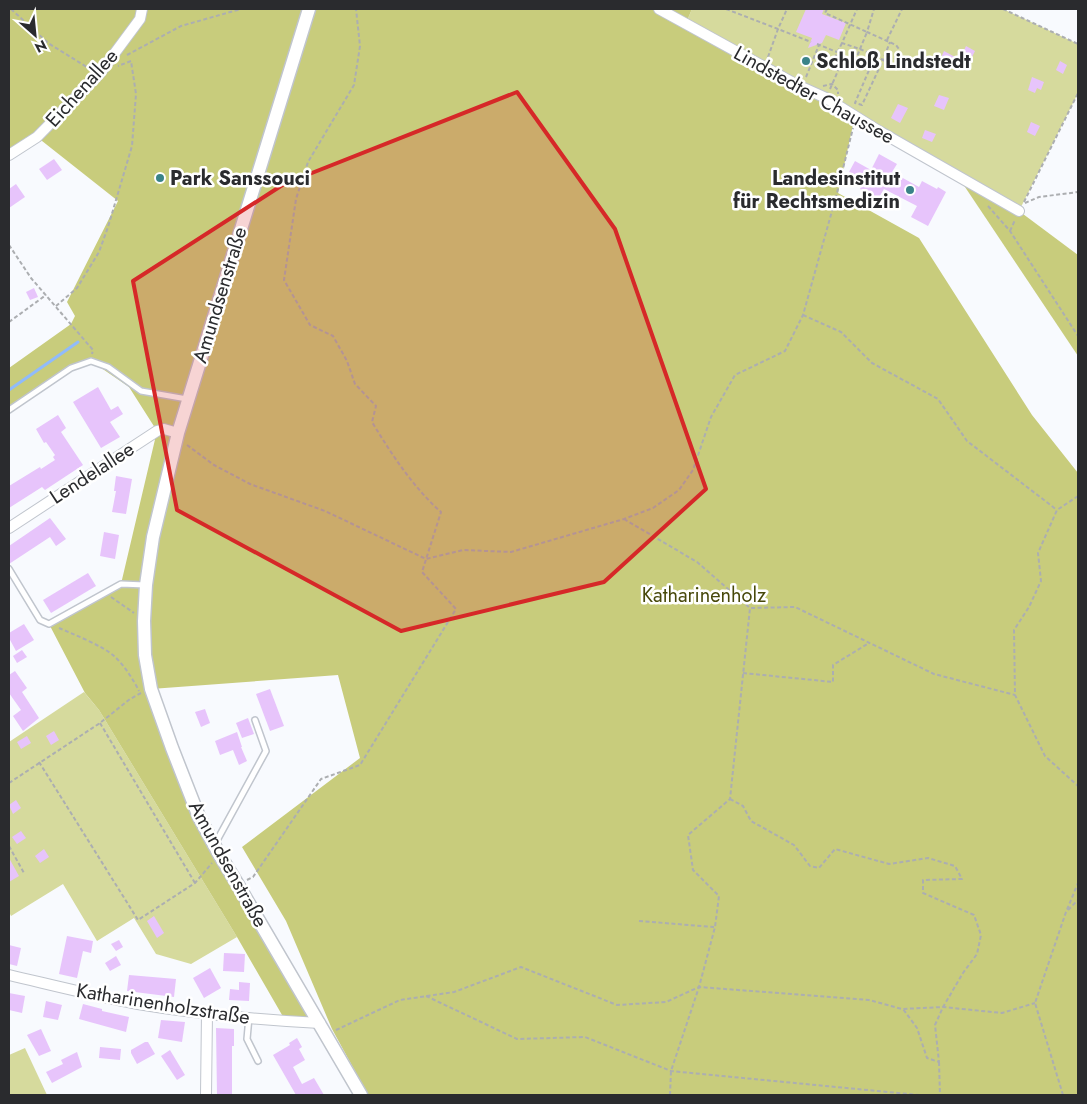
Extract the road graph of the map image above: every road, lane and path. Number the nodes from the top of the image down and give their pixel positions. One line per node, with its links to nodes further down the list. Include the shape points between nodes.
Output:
1 (11, 9): 31 (path, via 48,43)
2 (142, 9): 31 (street, Eichenallee, via 140,18)
3 (241, 9): 25 (path, via 180,26)
4 (309, 9): 48 (street, Amundsenstraße)
5 (356, 9): 55 (path, via 360,46 354,85 308,162 296,199 284,280 310,325 333,336 355,384 376,406 372,422 410,480 441,512)
6 (659, 9): 30 (street, Lindstedter Chaussee)
7 (726, 9): 15 (path)
8 (787, 9): 15 (path)
9 (827, 9): 14 (path, via 825,13)
10 (857, 9): 14 (path)
11 (874, 9): 16 (path)
12 (902, 9): 17 (path)
13 (1003, 9): 21 (path)
14 (850, 24): 16 (path); 20 (path)
15 (778, 29): 18 (path); 30 (path)
16 (867, 32): 17 (path); 22 (path)
17 (887, 40): 19 (path)
18 (810, 42)
19 (890, 42): 27 (path); 27 (path, via 896,45 899,56 894,61)
20 (842, 43): 22 (path); 23 (path)
21 (1078, 44)
22 (860, 49): 24 (path); 26 (path)
23 (837, 52): 28 (path, via 834,56); 32 (path, via 818,44)
24 (875, 56): 27 (path); 29 (path)
25 (122, 57)
26 (856, 60): 28 (path, via 852,64); 29 (path)
27 (883, 60): 29 (path, via 862,106 855,103)
28 (842, 64): 34 (path)
29 (871, 66)
30 (764, 67): 34 (street, Lindstedter Chaussee)
31 (100, 73): 36 (street, Eichenallee, via 37,137); 43 (path, via 131,61 136,94 132,146 99,252 77,288)
32 (804, 81)
33 (1078, 93): 39 (path)
34 (826, 98): 35 (street, Lindstedter Chaussee)
35 (856, 116): 39 (street, Lindstedter Chaussee, via 968,184); 44 (path)
36 (9, 155)
37 (1078, 192): 39 (path, via 1039,197)
38 (986, 204): 40 (path)
39 (1021, 208): 40 (path)
40 (1010, 231): 46 (path)
41 (9, 245): 42 (path)
42 (46, 296): 43 (path); 45 (path)
43 (56, 306): 47 (path)
44 (803, 315): 52 (path, via 841,332 872,363 938,399 967,441); 53 (path, via 785,350 735,375 711,417 693,470 679,490 653,508)
45 (9, 322)
46 (1078, 336)
47 (93, 350)
48 (188, 399): 49 (lane, via 141,391 108,367 91,361 70,368); 50 (street, Amundsenstraße)
49 (9, 410)
50 (177, 436): 54 (street, Lendelallee, via 164,429 157,431); 55 (path, via 214,465 250,484 325,511); 57 (street, Amundsenstraße, via 153,537)
51 (1078, 496): 52 (path)
52 (1057, 510): 65 (path, via 1038,553 1041,581 1014,630)
53 (624, 518): 55 (path, via 511,552 463,550); 59 (path, via 697,562)
54 (9, 528)
55 (426, 559): 77 (path, via 422,572 456,609 360,765 321,779 254,877)
56 (9, 569): 61 (lane, via 40,620)
57 (146, 584): 58 (lane, via 122,584); 60 (street, Amundsenstraße)
58 (105, 593): 60 (path); 61 (lane)
59 (750, 608): 62 (path, via 795,607); 63 (path)
60 (144, 621): 64 (street, Amundsenstraße)
61 (48, 624): 64 (path, via 114,656)
62 (869, 643): 63 (path, via 833,665 833,682); 65 (path, via 934,674)
63 (743, 673): 71 (path)
64 (145, 691): 67 (path); 73 (street, Amundsenstraße)
65 (1015, 695): 70 (path, via 1045,756)
66 (255, 720): 73 (lane, via 266,751)
67 (100, 723): 68 (path); 76 (path)
68 (39, 762): 69 (path); 76 (path, via 138,920)
69 (9, 783)
70 (1078, 786)
71 (730, 798): 81 (path, via 688,835 693,870 718,896); 86 (path, via 743,806 751,821 794,845 810,866 818,868 835,849 889,864 928,858 955,866 962,879 923,880 923,892 974,915 980,934 976,954)
72 (9, 846): 74 (path)
73 (216, 850): 76 (path); 77 (street, Amundsenstraße)
74 (24, 874)
75 (1078, 883): 79 (path)
76 (195, 884)
77 (238, 885): 90 (street, Amundsenstraße)
78 (1078, 900): 79 (path)
79 (1066, 912): 85 (path)
80 (639, 920): 81 (path)
81 (715, 927): 83 (path)
82 (9, 975): 88 (street, Katharinenholzstraße, via 139,1004)
83 (699, 987): 84 (path, via 666,1002 616,1005 521,967 454,992); 87 (path, via 869,1000); 93 (path)
84 (426, 996): 90 (path, via 400,1000); 93 (path, via 517,1039 585,1037)
85 (1036, 1003): 86 (path, via 1002,1013); 99 (path)
86 (943, 1007): 87 (path); 92 (path, via 935,1025)
87 (902, 1008): 92 (path, via 917,1028 927,1058)
88 (206, 1013): 89 (street, Katharinenholzstraße); 94 (street)
89 (249, 1018): 90 (street, Katharinenholzstraße); 91 (lane, via 247,1039)
90 (323, 1029): 95 (street, Amundsenstraße)
91 (258, 1061)
92 (939, 1062): 98 (path)
93 (671, 1071): 96 (path); 97 (path)
94 (206, 1095)
95 (361, 1095)
96 (670, 1095)
97 (919, 1095)
98 (940, 1095)
99 (1063, 1095)

